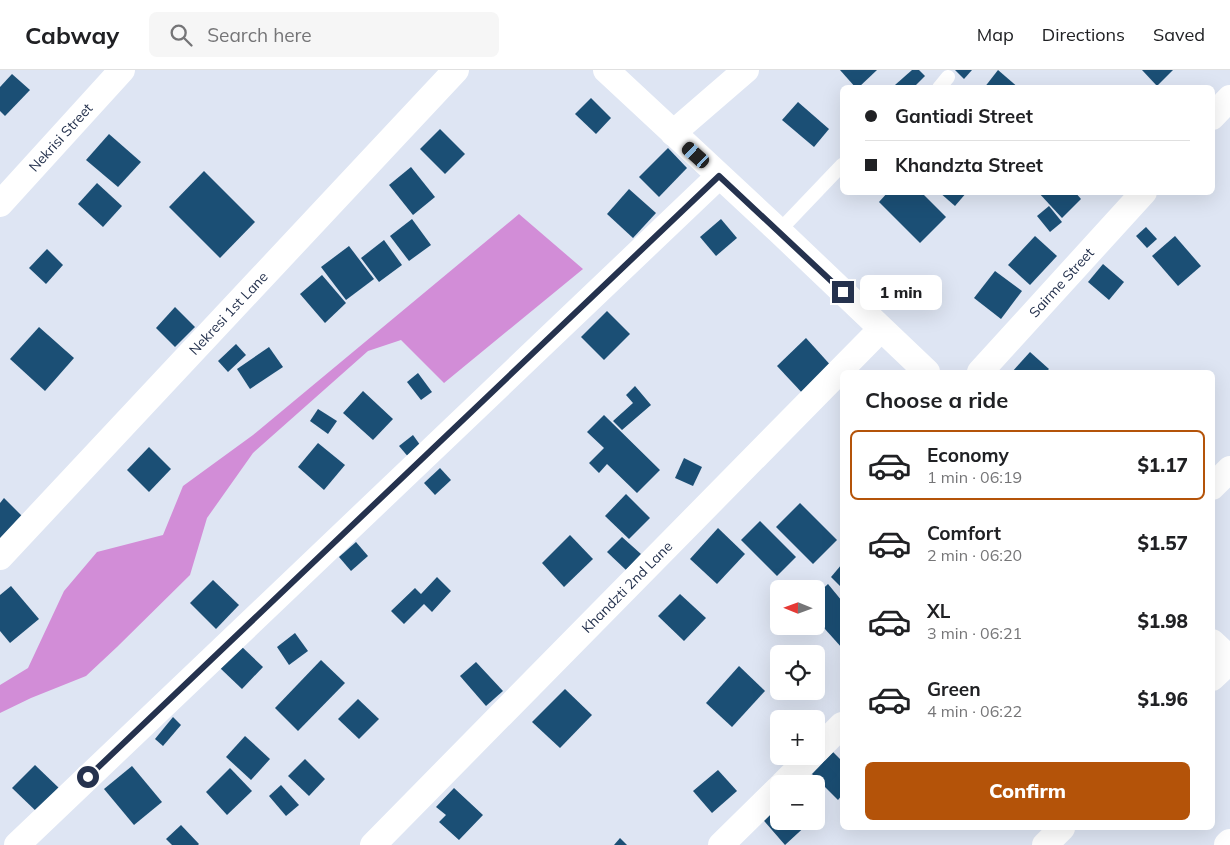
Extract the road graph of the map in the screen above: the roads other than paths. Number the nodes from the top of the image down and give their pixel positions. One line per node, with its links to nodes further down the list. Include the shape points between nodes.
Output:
1 (122, 70): 11 (street, Nekrisi Street)
2 (456, 70): 20 (street, Nekresi 1st Lane)
3 (606, 70): 7 (street)
4 (746, 70): 7 (street)
5 (1230, 98): 6 (street)
6 (1215, 114)
7 (673, 133): 9 (street)
8 (840, 167): 12 (lane)
9 (719, 176): 12 (street); 30 (street)
10 (1141, 195): 16 (street, Sairme Street)
11 (0, 204)
12 (779, 231): 13 (street)
13 (881, 329): 14 (street, Khandzti 2nd Lane); 15 (street)
14 (841, 370)
15 (925, 370)
16 (982, 370)
17 (840, 371): 31 (street, Khandzti 2nd Lane)
18 (1230, 469): 19 (street)
19 (1215, 483)
20 (0, 557)
21 (1215, 645): 22 (street)
22 (1230, 660): 23 (street)
23 (1215, 675)
24 (840, 727): 25 (street)
25 (825, 742)
26 (802, 765): 27 (street)
27 (792, 775)
28 (770, 797): 32 (street)
29 (1060, 830): 33 (street)
30 (16, 845)
31 (374, 845)
32 (721, 845)
33 (1045, 845)

